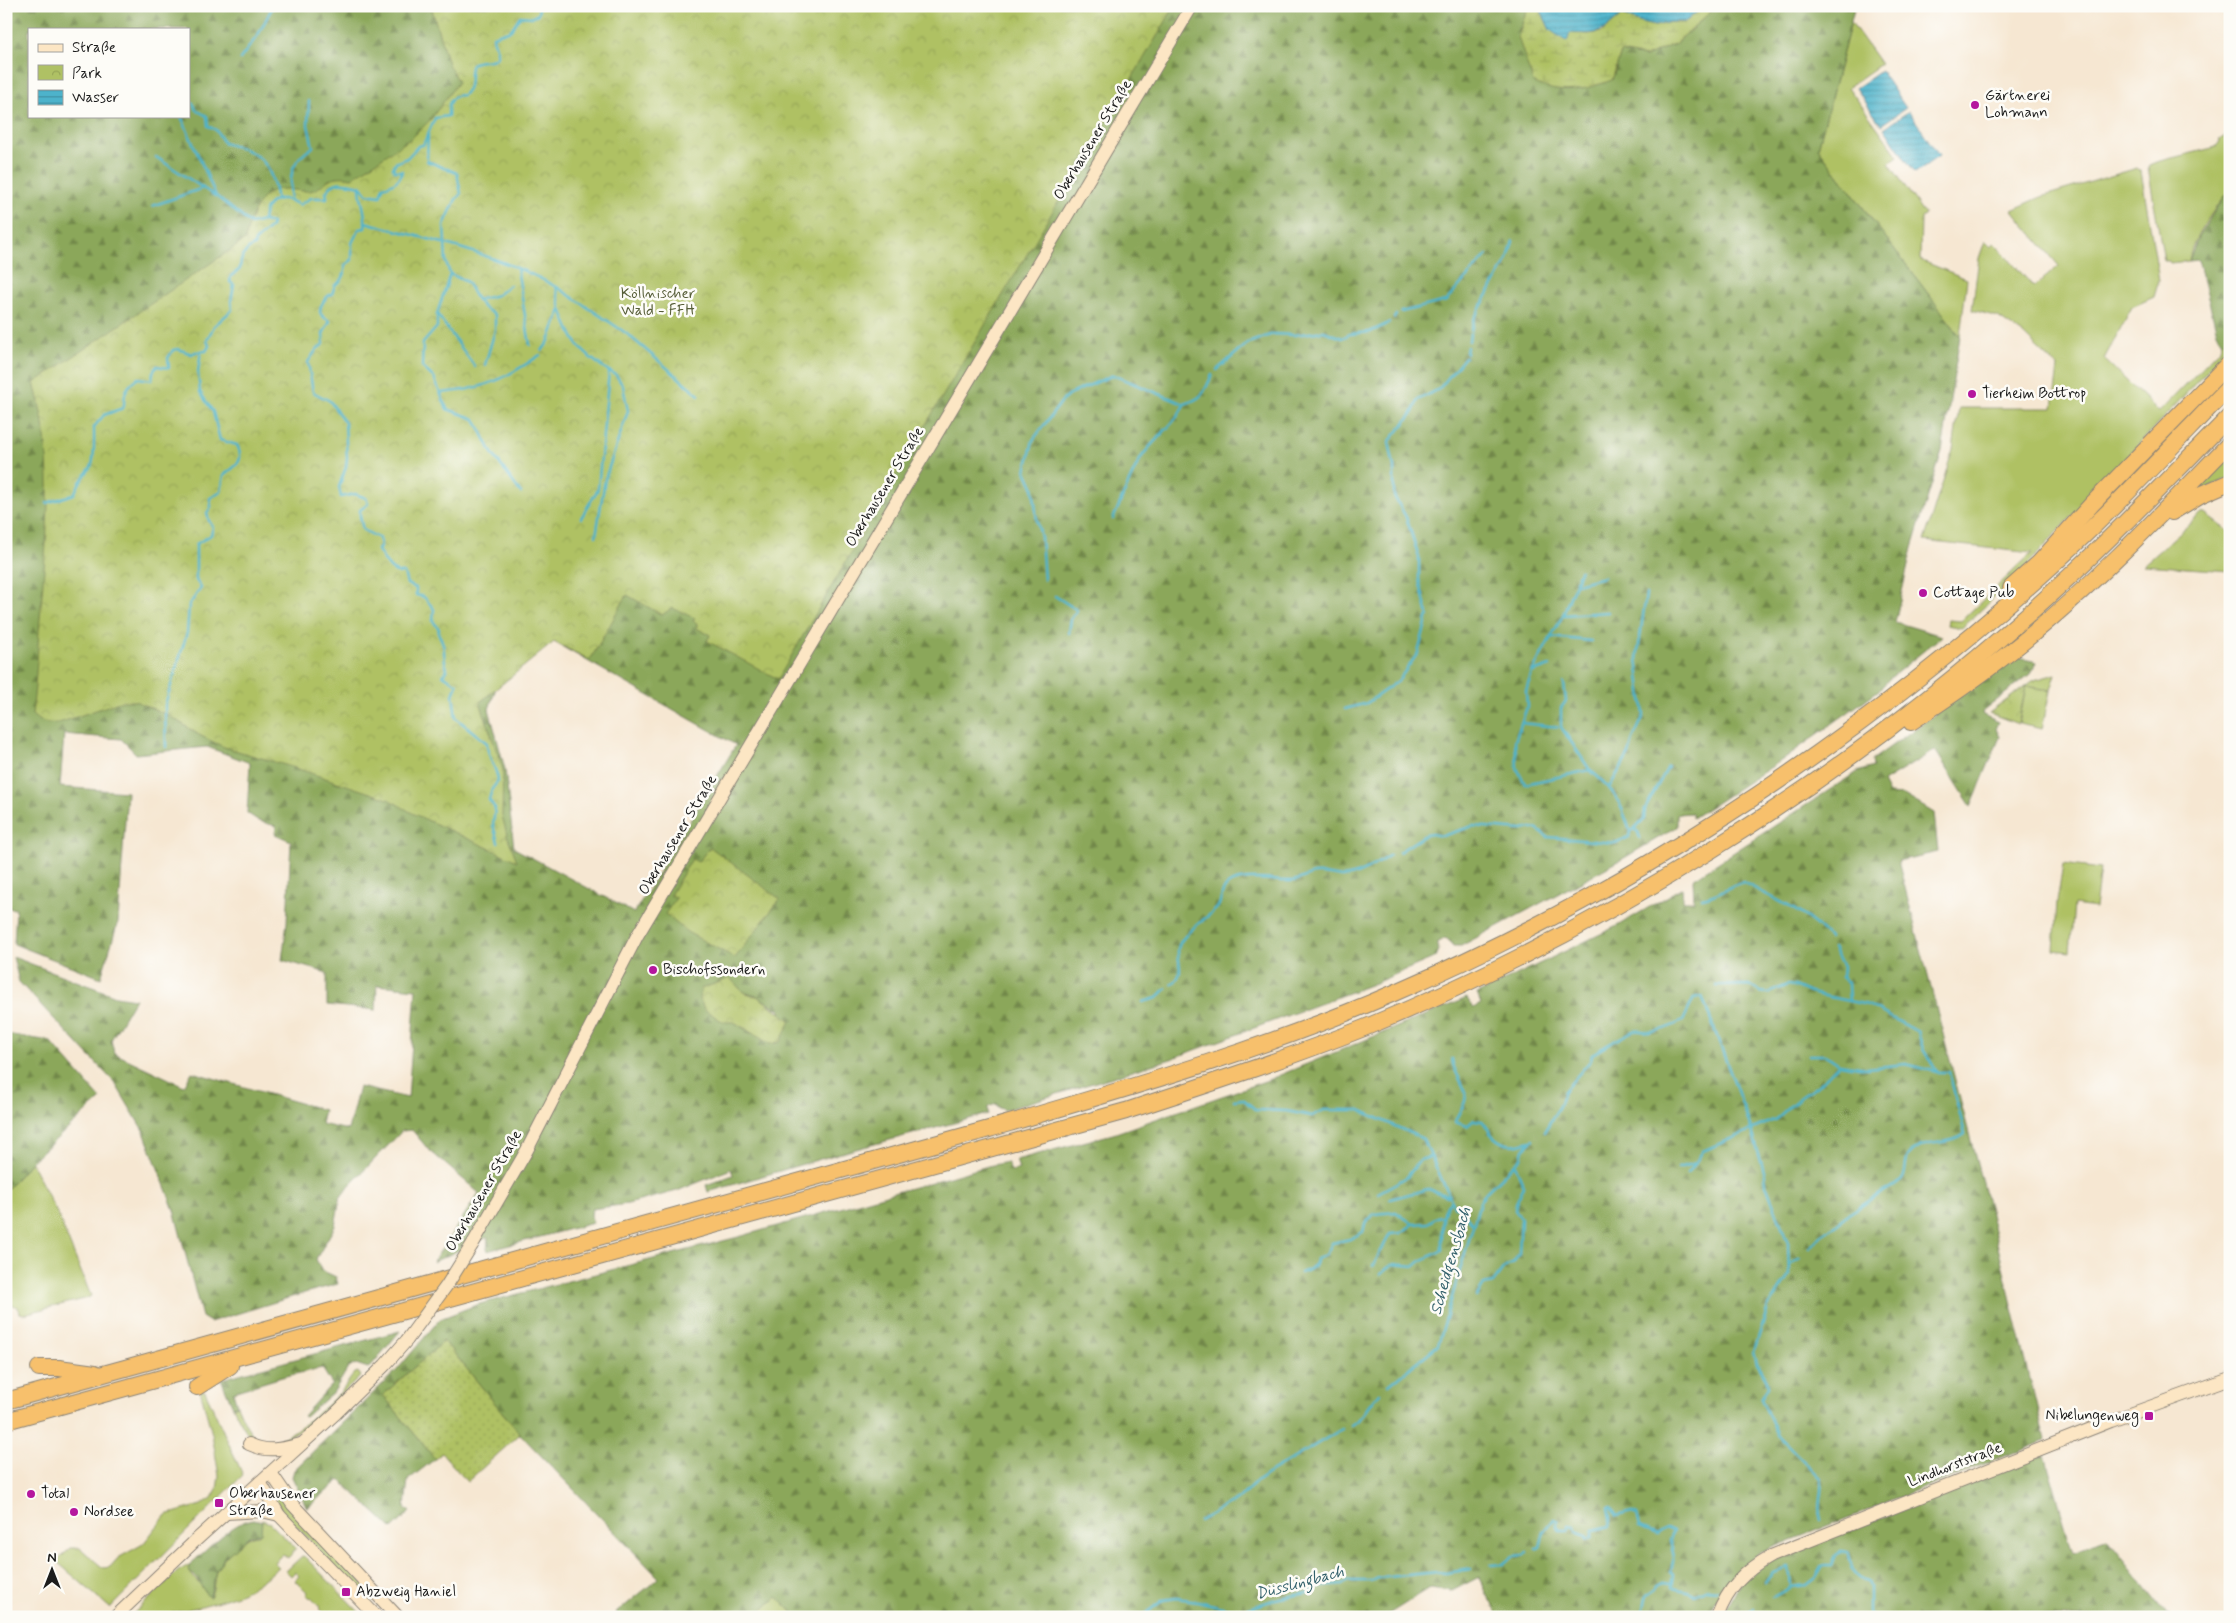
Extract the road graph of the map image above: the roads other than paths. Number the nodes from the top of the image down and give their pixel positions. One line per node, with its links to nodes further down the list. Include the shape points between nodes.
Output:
1 (1192, 6): 19 (main road, Oberhausener Straße, bridge, via 640,931 527,1150 472,1245 447,1285 385,1366)
2 (2230, 356): 5 (highway)
3 (2230, 362): 5 (highway)
4 (2230, 386): 10 (highway, via 2040,577)
5 (2200, 391): 10 (highway, via 2038,563 1936,653)
6 (2230, 416): 11 (highway, via 2100,549 2026,617)
7 (2230, 443): 9 (highway)
8 (2230, 482): 9 (highway, via 2200,494)
9 (2151, 525): 11 (highway, via 2020,644 1900,730)
10 (1927, 672): 14 (highway, via 1815,758 1706,830 1616,883 1394,994 1284,1037 1130,1088 988,1129)
11 (1872, 741): 12 (highway, via 1751,825 1641,893 1466,983 1288,1057 1054,1132)
12 (245, 1357): 16 (highway); 18 (highway)
13 (39, 1368): 14 (highway)
14 (102, 1374): 17 (highway)
15 (2230, 1378): 28 (main road, Lindhorststraße, via 2111,1421 1771,1556 1738,1579)
16 (197, 1387)
17 (6, 1401)
18 (6, 1421)
19 (304, 1443): 20 (main road, via 280,1450 262,1450); 21 (main road, Oberhausener Straße)
20 (249, 1444)
21 (271, 1473): 22 (main road, Oberhausener Straße); 27 (main road, via 297,1510)
22 (260, 1482): 23 (main road, Oberhausener Straße); 24 (main road)
23 (226, 1513): 24 (main road, via 262,1511); 25 (main road, Oberhausener Straße)
24 (280, 1515): 26 (main road)
25 (116, 1617)
26 (377, 1617)
27 (398, 1617)
28 (1717, 1617)

